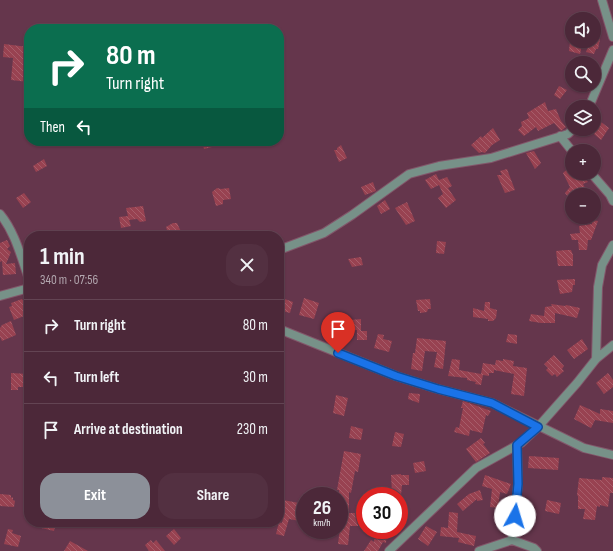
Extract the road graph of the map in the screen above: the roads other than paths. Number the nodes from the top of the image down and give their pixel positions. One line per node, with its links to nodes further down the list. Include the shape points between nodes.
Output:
1 (602, 0): 2 (street)
2 (613, 37)
3 (613, 50): 4 (street)
4 (592, 100)
5 (565, 135): 6 (street)
6 (560, 136): 7 (street); 12 (street, via 491,158 439,166 409,174 324,233)
7 (566, 144)
8 (597, 180): 9 (street)
9 (613, 201)
10 (0, 214): 13 (street, via 16,241)
11 (613, 245): 18 (street, via 602,265 598,287)
12 (284, 248)
13 (24, 264)
14 (24, 289): 15 (street)
15 (0, 296)
16 (284, 331): 19 (street, via 396,376 492,403)
17 (613, 344): 18 (street)
18 (596, 359): 19 (street)
19 (538, 427): 20 (street); 21 (street, via 584,448)
20 (517, 445): 22 (street, via 518,484); 23 (street, via 476,468)
21 (613, 455)
22 (512, 540): 24 (street); 25 (street)
23 (388, 551)
24 (479, 551)
25 (537, 551)

